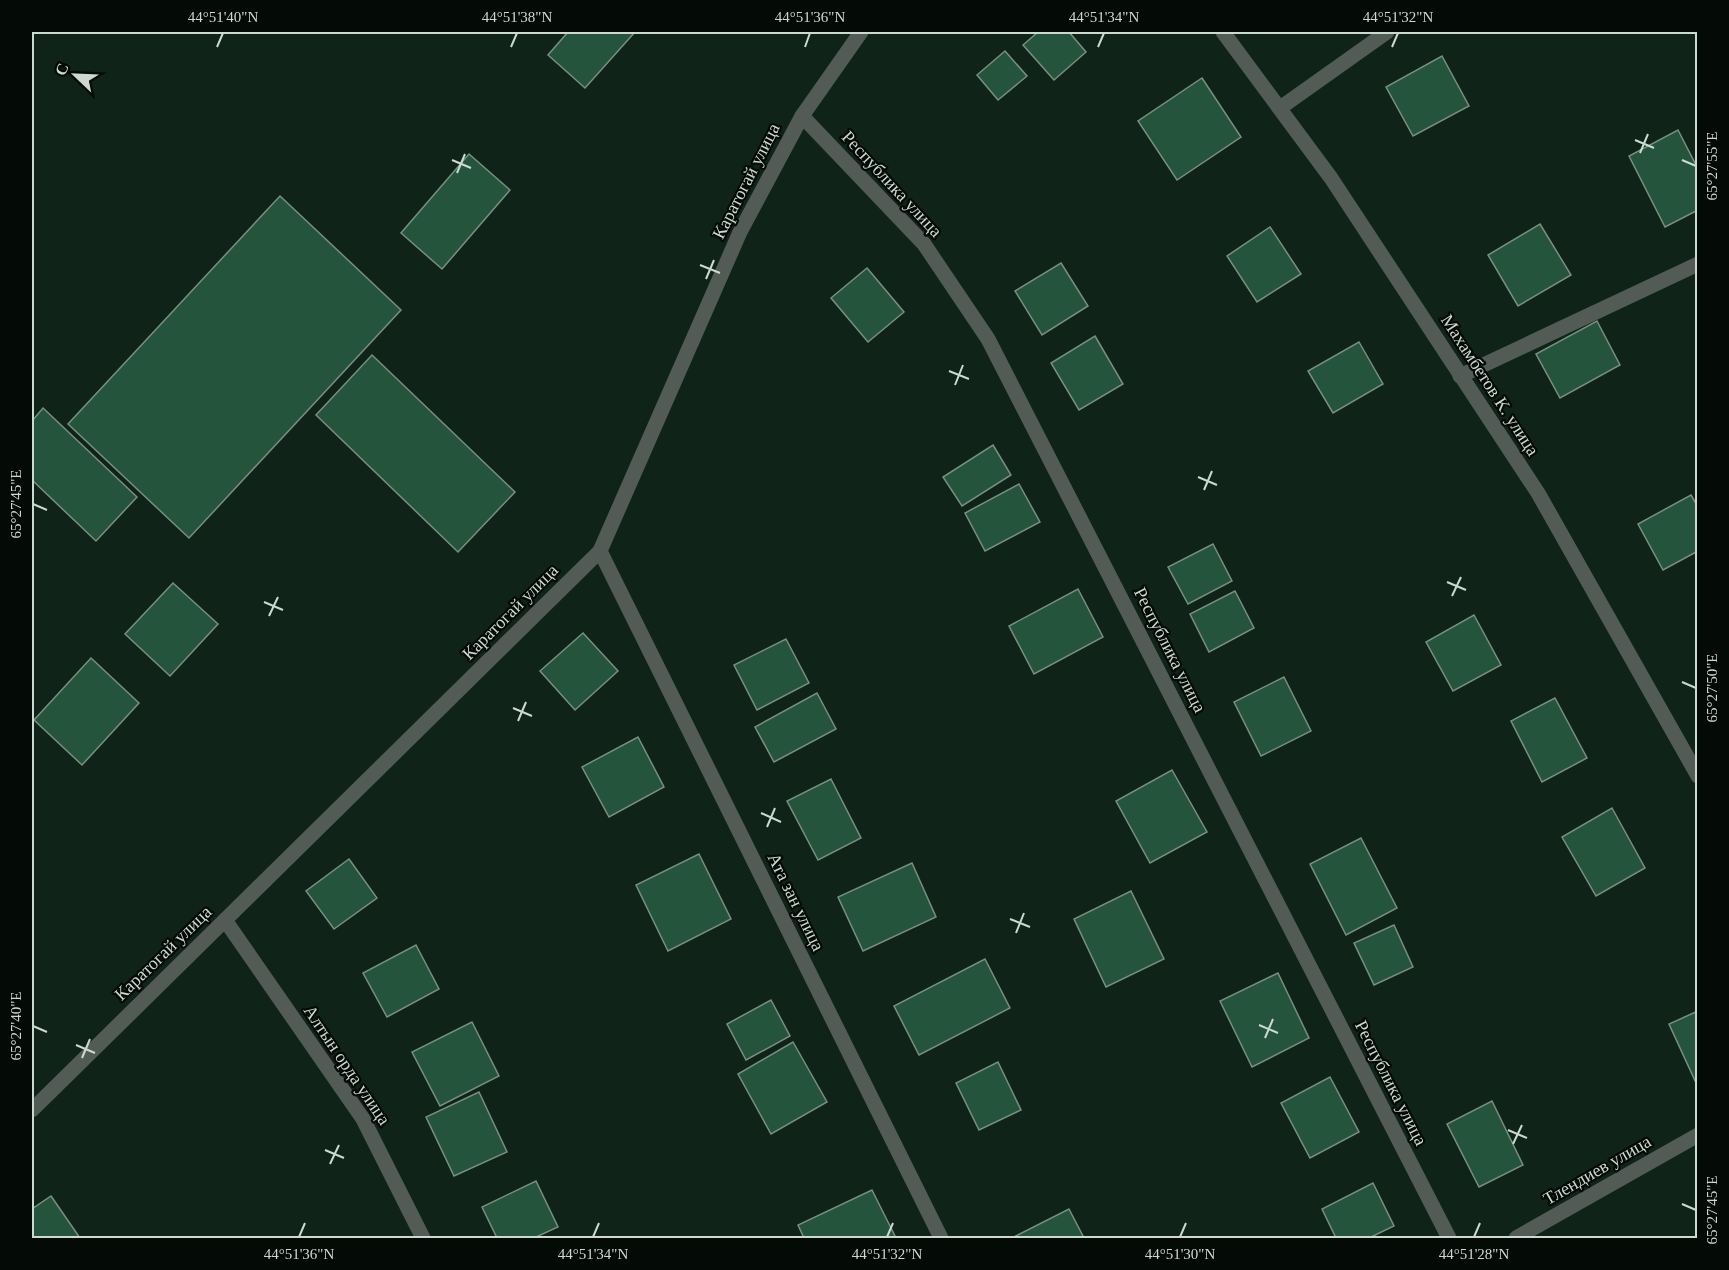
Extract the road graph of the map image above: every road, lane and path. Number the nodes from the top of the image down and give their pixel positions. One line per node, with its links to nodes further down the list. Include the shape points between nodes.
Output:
1 (861, 32): 5 (street, Каратогай улица)
2 (1223, 32): 4 (street, Махамбетов К. улица)
3 (1387, 32): 4 (street)
4 (1280, 108): 7 (street, Махамбетов К. улица, via 1331,178)
5 (802, 116): 8 (street, Каратогай улица, via 740,232); 15 (street, Республика улица, via 924,244 988,339)
6 (1698, 264): 7 (street)
7 (1460, 376): 9 (street, Махамбетов К. улица, via 1538,493)
8 (600, 551): 10 (street, Каратогай улица); 14 (street, Ата зан улица)
9 (1698, 776)
10 (225, 920): 11 (street, Каратогай улица); 13 (street, Алтын орда улица, via 363,1119)
11 (32, 1110)
12 (1698, 1135): 16 (street, Тлендиев улица)
13 (423, 1239)
14 (941, 1239)
15 (1449, 1239)
16 (1516, 1239)

